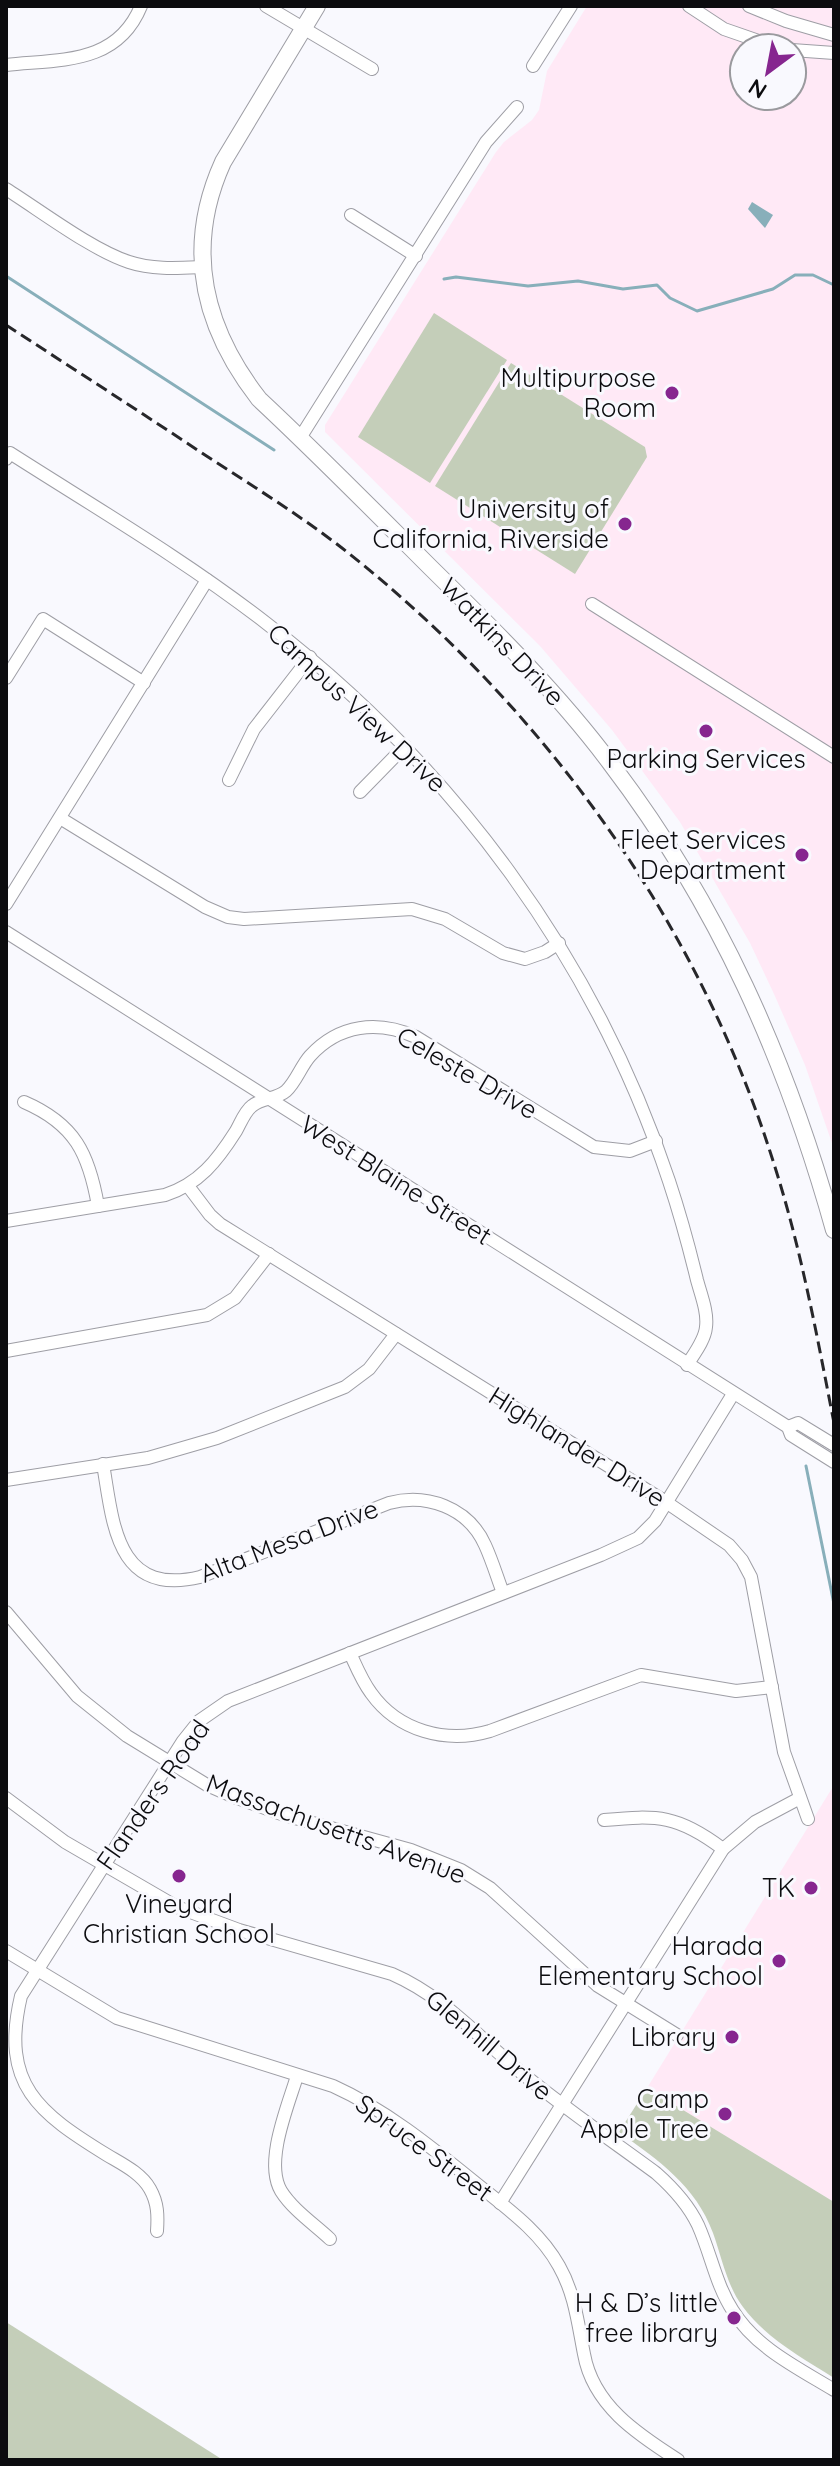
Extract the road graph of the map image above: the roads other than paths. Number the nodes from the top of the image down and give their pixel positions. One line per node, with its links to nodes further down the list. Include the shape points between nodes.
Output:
1 (141, 6): 12 (street, via 125,35 94,54)
2 (266, 6): 7 (street)
3 (317, 6): 7 (main road, Watkins Drive)
4 (571, 6): 13 (street)
5 (689, 6): 8 (street)
6 (749, 6): 9 (street)
7 (303, 27): 14 (street); 19 (main road, Watkins Drive, via 213,185)
8 (733, 32)
9 (834, 35)
10 (808, 51): 11 (street)
11 (834, 53)
12 (6, 65)
13 (533, 66)
14 (372, 69)
15 (517, 107): 18 (street, via 486,142)
16 (6, 189): 19 (street, via 130,263)
17 (351, 215): 18 (street)
18 (416, 256): 20 (street)
19 (203, 267): 20 (main road, Watkins Drive, via 204,291 231,360 259,399)
20 (300, 438): 41 (main road, Watkins Drive, via 542,681 647,813 747,985 810,1145)
21 (8, 456): 22 (street, Campus View Drive)
22 (207, 580): 24 (street, Campus View Drive); 26 (street)
23 (592, 604): 28 (street)
24 (310, 657): 27 (street, Campus View Drive); 29 (street, via 254,729)
25 (6, 678): 26 (street, via 43,619)
26 (144, 683): 31 (street)
27 (405, 746): 30 (street); 34 (street, Campus View Drive, via 471,819)
28 (834, 757)
29 (229, 780)
30 (360, 792)
31 (60, 818): 32 (street); 34 (street, via 228,917 412,909 445,919 514,957 534,957)
32 (6, 904)
33 (6, 932): 35 (street, West Blaine Street)
34 (559, 943): 37 (street, Campus View Drive, via 614,1043)
35 (268, 1099): 37 (street, Celeste Drive, via 285,1091 327,1041 342,1032 379,1026 416,1037 594,1147 630,1151); 38 (street, Celeste Drive, via 251,1106 217,1159); 45 (street, West Blaine Street)
36 (24, 1102): 39 (street, via 51,1116 78,1143 92,1172)
37 (656, 1141): 45 (street, Campus View Drive, via 705,1311 706,1329)
38 (188, 1186): 39 (street, Celeste Drive); 42 (street, Highlander Drive, via 220,1224)
39 (98, 1206): 40 (street, Celeste Drive)
40 (6, 1221)
41 (834, 1230)
42 (269, 1254): 43 (street, Highlander Drive); 44 (street, via 245,1289 207,1315)
43 (396, 1334): 50 (street, via 369,1369 345,1387 174,1452); 52 (street, Highlander Drive)
44 (6, 1351)
45 (687, 1365): 46 (street, West Blaine Street)
46 (733, 1394): 47 (street, West Blaine Street); 52 (street, Flanders Road)
47 (788, 1427): 48 (street, West Blaine Street, via 798,1423); 49 (street, West Blaine Street, via 791,1435)
48 (834, 1445)
49 (834, 1462)
50 (103, 1464): 51 (street); 53 (street, Alta Mesa Drive, via 120,1547 131,1562 160,1578 200,1577 389,1503 417,1498 452,1510 474,1529)
51 (6, 1480)
52 (666, 1502): 53 (street, Flanders Road, via 638,1538); 56 (street, Highlander Drive, via 729,1545 742,1560 756,1594)
53 (503, 1593): 55 (street, Flanders Road)
54 (6, 1612): 57 (street, Massachusetts Avenue, via 77,1696)
55 (350, 1653): 56 (street, via 365,1685 388,1712 446,1736 490,1731 641,1675 736,1691); 57 (street, Flanders Road, via 211,1711)
56 (772, 1687): 59 (street, Highlander Drive, via 789,1771)
57 (169, 1761): 63 (street, Flanders Road); 66 (street, Massachusetts Avenue, via 237,1798 461,1870 490,1888 598,1986)
58 (6, 1798): 63 (street, Glenhill Drive)
59 (800, 1798): 60 (street, Highlander Drive); 62 (street, via 755,1822)
60 (808, 1819)
61 (604, 1820): 62 (street, via 674,1820)
62 (723, 1849): 66 (street)
63 (104, 1865): 65 (street, Flanders Road); 69 (street, Glenhill Drive, via 153,1896 205,1918 412,1983 444,2003)
64 (6, 1951): 65 (street, Spruce Street)
65 (37, 1970): 68 (street, Spruce Street, via 117,2018); 71 (street, Flanders Road, via 11,2028 17,2076 56,2123 145,2181 158,2211)
66 (626, 2003): 67 (street, Massachusetts Avenue); 69 (street)
67 (677, 2035)
68 (297, 2076): 70 (street, Spruce Street, via 366,2103); 72 (street, via 276,2154 276,2180 287,2199)
69 (562, 2105): 70 (street); 73 (street, Glenhill Drive, via 673,2188 699,2226 721,2289 749,2333)
70 (500, 2203): 74 (street, Spruce Street, via 539,2238 565,2277 586,2362 608,2406 633,2431)
71 (157, 2231)
72 (330, 2239)
73 (834, 2390)
74 (678, 2460)

